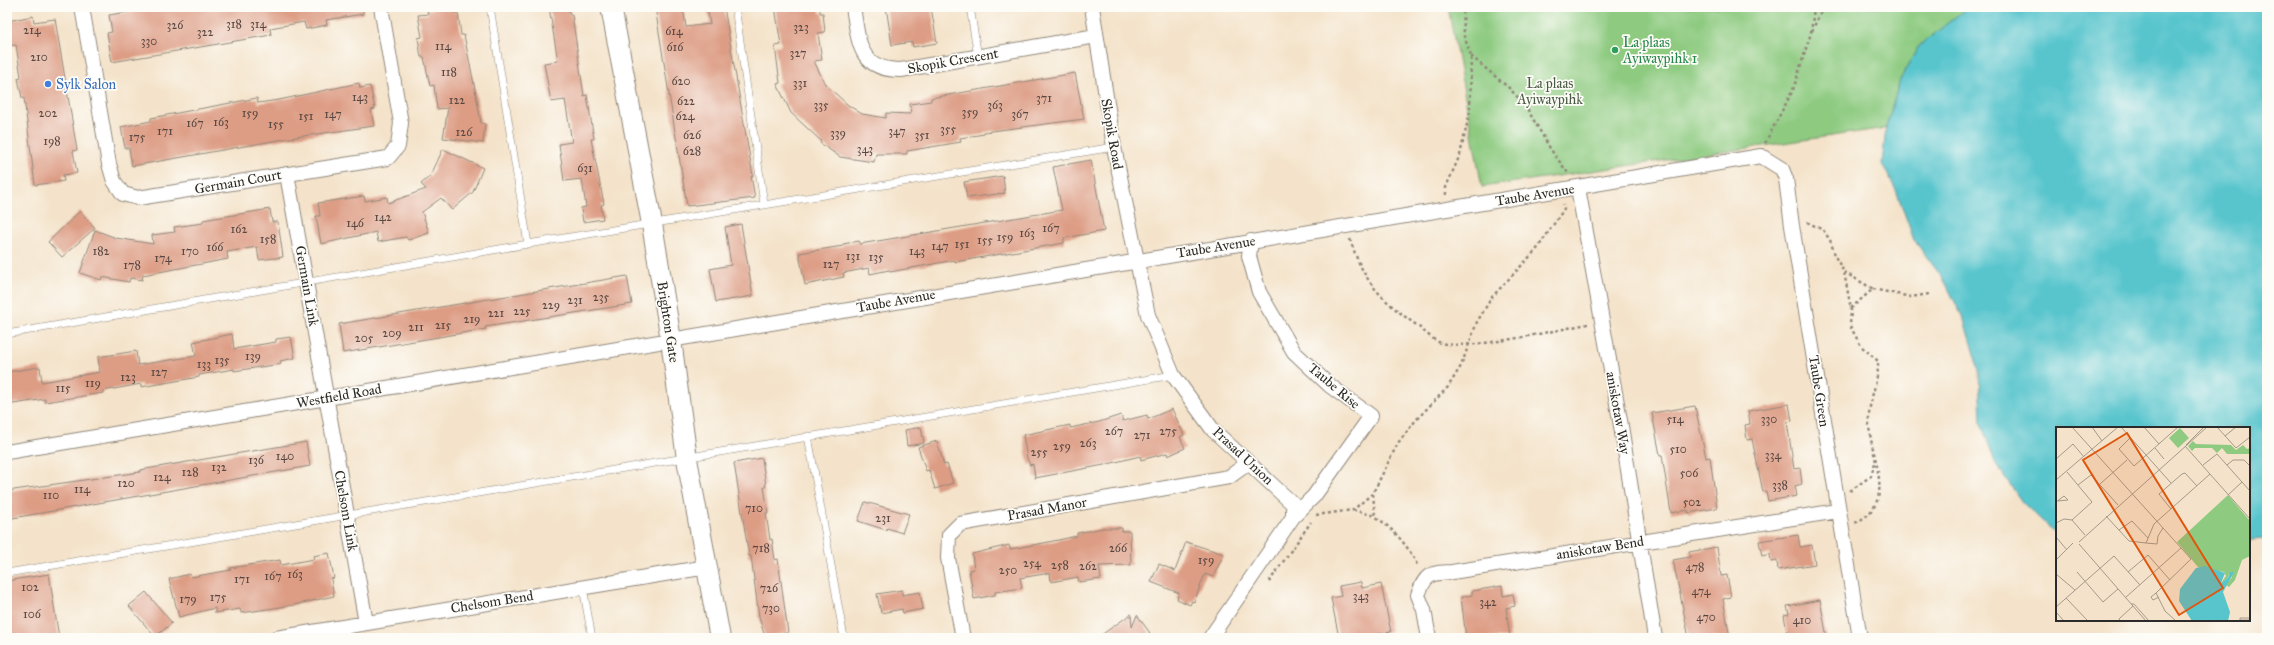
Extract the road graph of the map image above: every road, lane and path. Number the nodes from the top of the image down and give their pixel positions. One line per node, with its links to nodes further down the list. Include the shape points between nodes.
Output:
1 (82, 7): 19 (street, Germain Court, via 109,164 114,181 123,194 138,198 152,197)
2 (381, 7): 19 (street, Germain Court, via 401,123 398,146 388,158)
3 (490, 7): 28 (lane)
4 (612, 7): 25 (street, Brighton Gate)
5 (735, 7): 23 (lane)
6 (853, 7): 15 (street, Skopik Crescent, via 862,51 868,61 877,67 901,70)
7 (970, 7): 15 (lane)
8 (1092, 7): 13 (street, Skopik Road)
9 (1463, 7): 14 (path, via 1464,36)
10 (1814, 7): 12 (path)
11 (1823, 7): 12 (path)
12 (1811, 33): 16 (path, via 1793,90)
13 (1096, 36): 15 (street, Skopik Crescent); 17 (street, Skopik Road)
14 (1471, 56): 21 (path, via 1509,88 1524,105 1569,175 1560,176); 22 (path, via 1470,111 1460,155 1446,187)
15 (978, 57)
16 (1768, 137)
17 (1114, 147): 23 (lane); 29 (street, Skopik Road)
18 (1760, 156): 20 (street, Taube Avenue); 47 (street, Taube Green, via 1782,169 1786,179)
19 (287, 174): 31 (street, Germain Link)
20 (1578, 188): 21 (street, Taube Avenue); 56 (street, aniskotaw Way)
21 (1562, 191): 27 (street, Taube Avenue); 38 (path, via 1564,209 1537,249 1492,297 1477,322)
22 (1446, 196)
23 (764, 204): 25 (lane)
24 (1806, 222): 30 (path, via 1823,230)
25 (652, 224): 28 (lane); 37 (street, Brighton Gate)
26 (1350, 240): 38 (path, via 1373,290 1396,311 1440,343)
27 (1250, 241): 29 (street, Taube Avenue); 48 (street, Taube Rise, via 1249,256 1259,292 1294,352 1329,385 1371,416)
28 (528, 244): 31 (lane)
29 (1136, 260): 37 (street, Taube Avenue); 39 (street, Prasad Union, via 1148,315)
30 (1844, 272): 32 (path); 34 (path)
31 (306, 282): 36 (lane); 40 (street, Germain Link)
32 (1873, 289): 33 (path, via 1911,297); 34 (path)
33 (1929, 294)
34 (1851, 309): 44 (path, via 1850,326 1861,346 1878,361 1879,371 1869,416)
35 (1588, 324): 38 (path)
36 (7, 334)
37 (671, 340): 40 (street, Westfield Road); 43 (street, Brighton Gate)
38 (1468, 345): 46 (path, via 1461,366 1448,387 1398,443)
39 (1172, 375): 41 (lane); 45 (street, Prasad Union, via 1213,430)
40 (327, 399): 42 (street, Westfield Road); 52 (street, Chelsom Link)
41 (808, 436): 43 (lane); 66 (lane)
42 (7, 452)
43 (687, 459): 52 (lane); 57 (street, Brighton Gate)
44 (1875, 461): 47 (path, via 1871,476 1851,491); 55 (path, via 1879,486 1879,500 1876,506 1856,523)
45 (1247, 464): 54 (street, Prasad Union, via 1293,504); 67 (street, Prasad Manor, via 1229,477 960,524 949,535 948,558)
46 (1373, 493): 49 (path); 53 (path)
47 (1836, 493): 50 (street, Taube Green)
48 (1311, 500): 51 (path); 54 (street, Taube Rise)
49 (1353, 510): 51 (path); 53 (path)
50 (1838, 510): 55 (street, Taube Green); 56 (street, aniskotaw Bend)
51 (1316, 515): 61 (path)
52 (347, 516): 58 (lane); 62 (street, Chelsom Link)
53 (1375, 516): 59 (path, via 1402,539 1414,557)
54 (1293, 517): 68 (street)
55 (1841, 527): 71 (street, Taube Green)
56 (1639, 542): 59 (street, aniskotaw Bend, via 1432,573); 70 (street, aniskotaw Way)
57 (707, 567): 60 (street, Chelsom Bend); 65 (street, Brighton Gate)
58 (7, 573)
59 (1424, 580): 69 (street, via 1418,595 1424,610)
60 (583, 587): 62 (street, Chelsom Bend); 64 (lane)
61 (1265, 587)
62 (366, 623): 63 (street, Chelsom Bend)
63 (276, 638)
64 (592, 638)
65 (720, 638)
66 (844, 638)
67 (962, 638)
68 (1210, 638)
69 (1429, 638)
70 (1655, 638)
71 (1860, 638)

